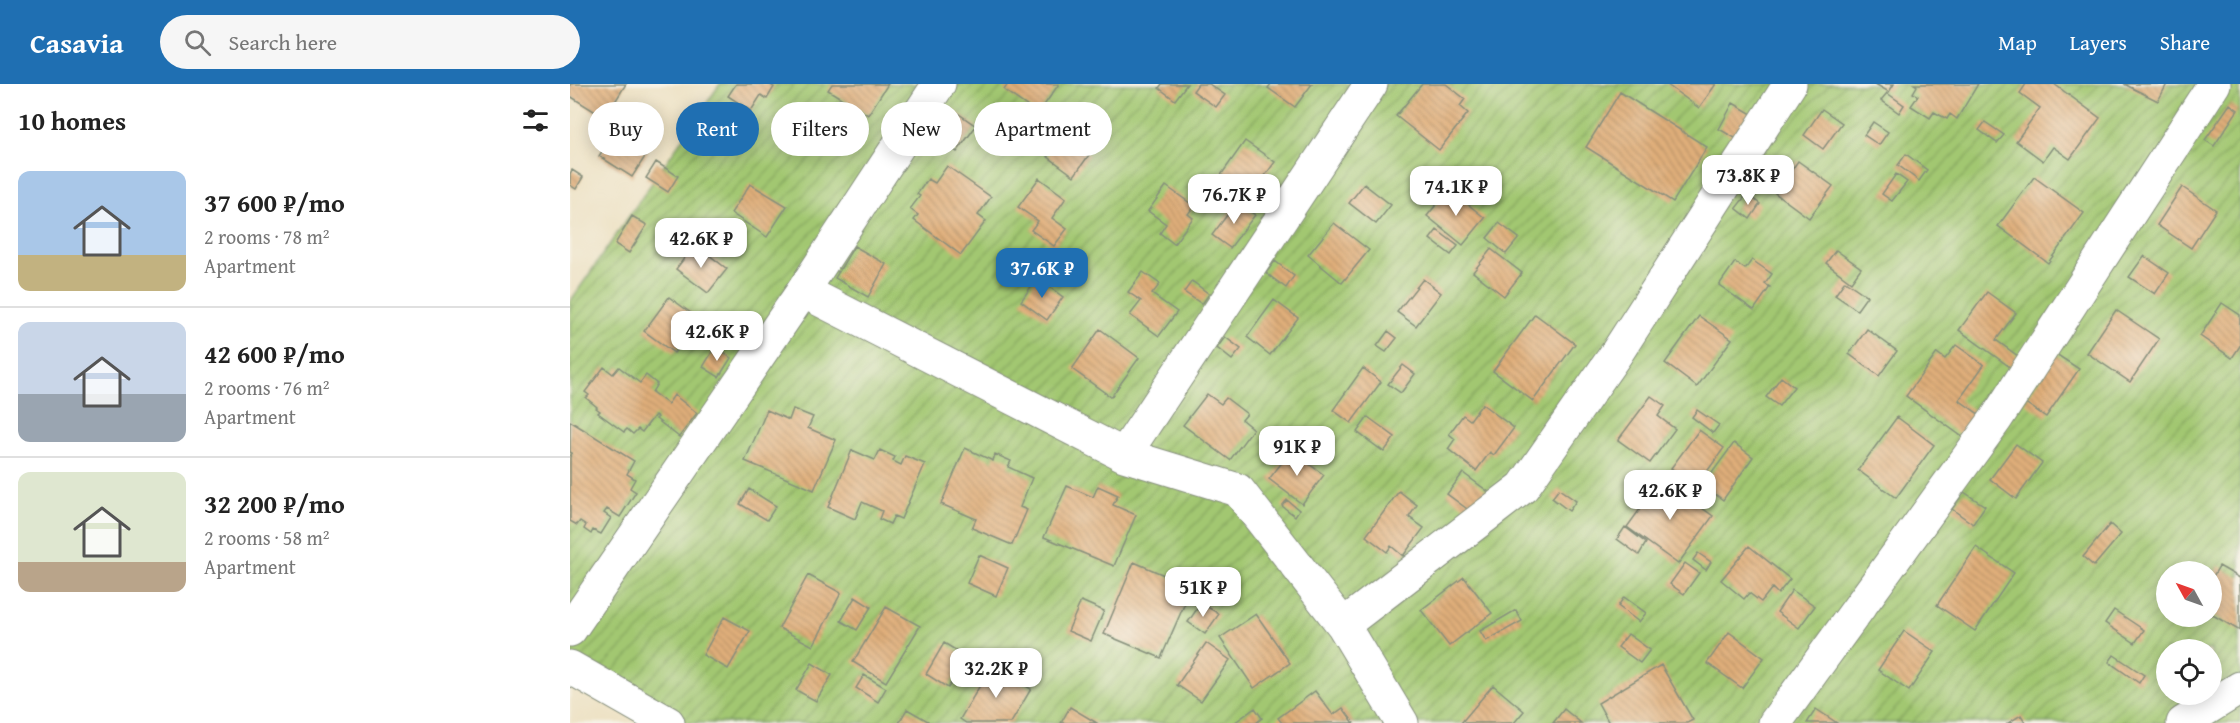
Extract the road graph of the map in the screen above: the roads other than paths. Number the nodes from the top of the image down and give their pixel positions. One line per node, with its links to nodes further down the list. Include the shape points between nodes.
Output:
1 (939, 84): 5 (street)
2 (1371, 84): 6 (street)
3 (1790, 84): 7 (street, via 1622,344 1523,487)
4 (2214, 84): 13 (street, via 1996,419)
5 (803, 291): 6 (street); 8 (street)
6 (1124, 454): 7 (street, via 1238,490)
7 (1343, 625): 12 (street)
8 (570, 630)
9 (570, 667): 11 (street)
10 (2240, 688): 14 (street)
11 (668, 723)
12 (1402, 723)
13 (1775, 723)
14 (2183, 723)

